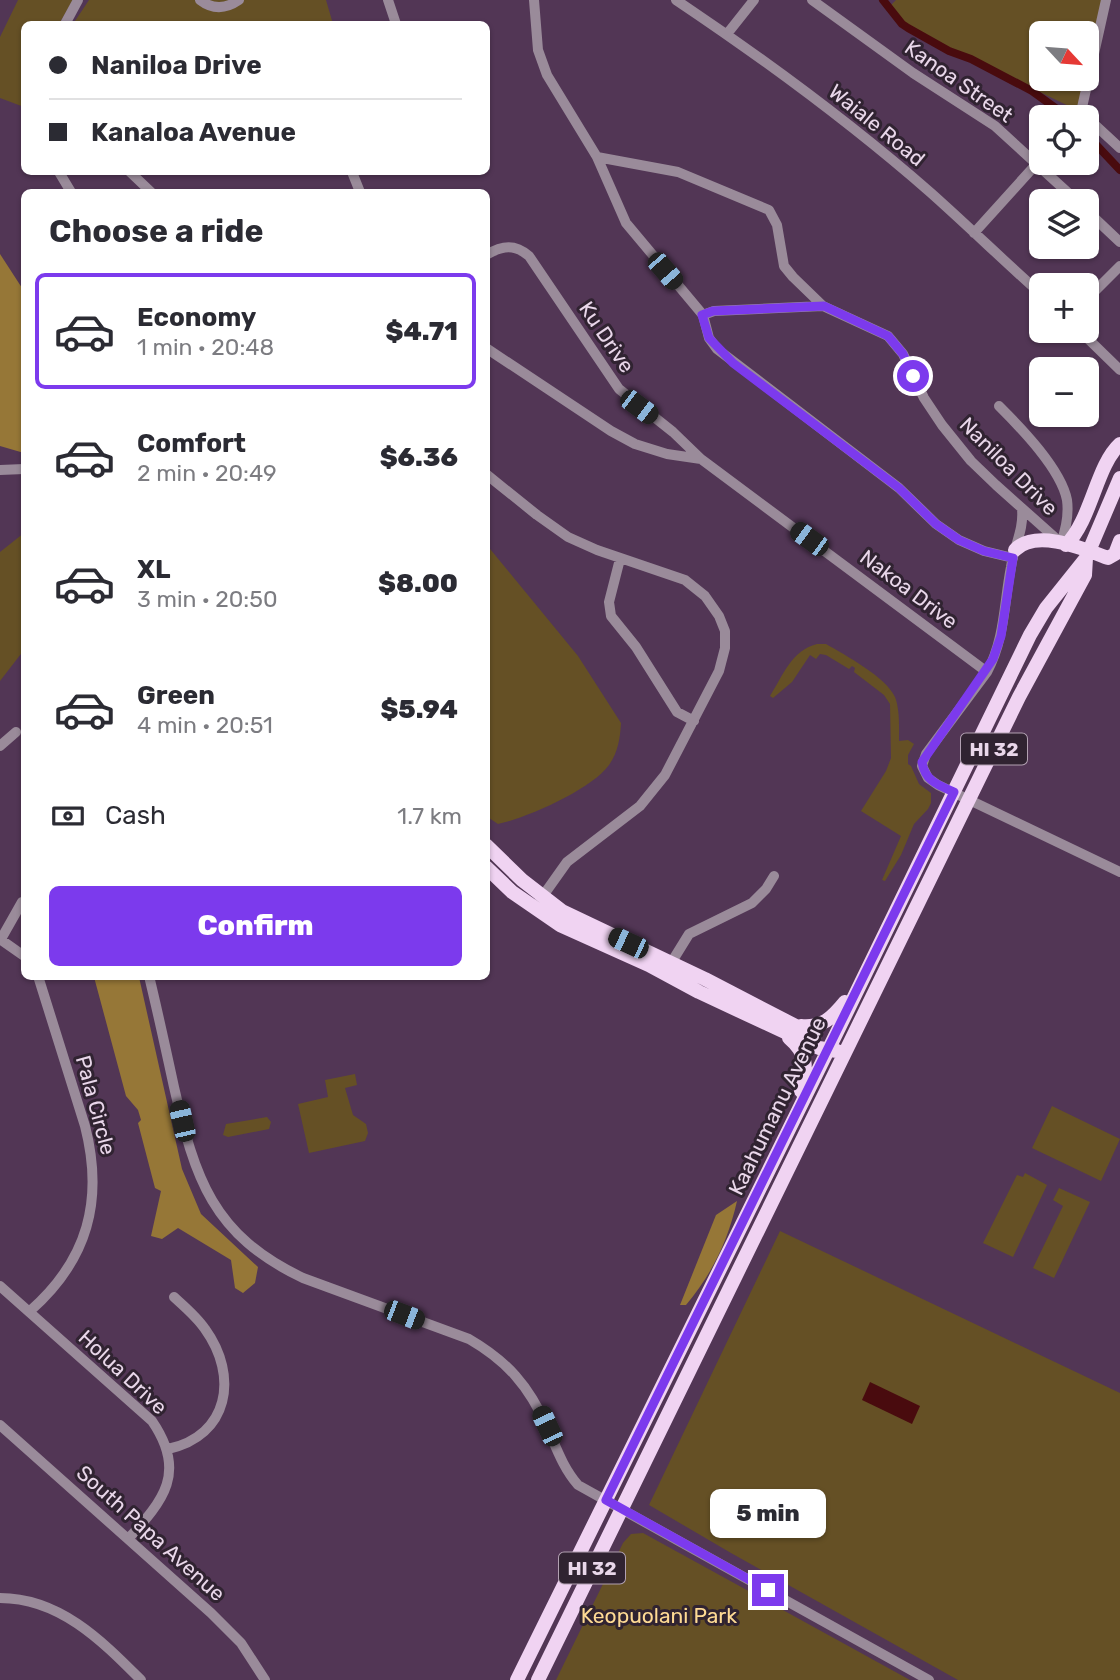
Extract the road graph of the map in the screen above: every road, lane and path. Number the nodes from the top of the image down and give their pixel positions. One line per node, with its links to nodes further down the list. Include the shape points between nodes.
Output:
1 (78, 0): 10 (street)
2 (200, 0): 3 (street, via 214,7)
3 (239, 0)
4 (388, 0): 11 (street)
5 (534, 0): 17 (street, via 538,50 547,75)
6 (676, 0): 12 (street, Waiale Road)
7 (754, 0): 12 (street)
8 (812, 0): 16 (street, Kanoa Street)
9 (1106, 0): 13 (street)
10 (67, 21)
11 (395, 21)
12 (727, 34): 24 (street, Waiale Road, via 855,131)
13 (1081, 105)
14 (1099, 131): 15 (street)
15 (1120, 148)
16 (1029, 153)
17 (597, 157): 30 (street, Naniloa Drive, via 678,172 769,210 777,225 784,266); 31 (street, via 626,223)
18 (1029, 172): 24 (street)
19 (133, 175): 21 (street)
20 (1052, 175): 22 (street, Kanoa Street)
21 (148, 189)
22 (1066, 189)
23 (1099, 222): 25 (street)
24 (974, 233): 28 (street, Waiale Road)
25 (1120, 242)
26 (490, 253): 37 (street, Ku Drive, via 514,247 529,256 619,389)
27 (1120, 266): 29 (street)
28 (1029, 283)
29 (1099, 287)
30 (824, 306): 31 (street); 42 (street, Naniloa Drive, via 888,336 942,425 971,461)
31 (702, 315): 45 (street, via 709,338 725,356 899,488 936,524 967,545)
32 (1092, 343): 34 (street)
33 (490, 351): 37 (street, Nakoa Drive, via 611,431 651,449)
34 (1120, 370)
35 (999, 406): 44 (street, via 1061,482 1068,509)
36 (1120, 444): 44 (main road)
37 (701, 459): 51 (street, Nakoa Drive)
38 (21, 469): 39 (street)
39 (0, 470)
40 (490, 477): 47 (street, via 568,537)
41 (1120, 478): 46 (main road, Kaahumanu Avenue / HI 32)
42 (1022, 509): 44 (street, Naniloa Drive); 45 (street, via 1023,526)
43 (1120, 541): 46 (main road, via 1113,556)
44 (1068, 544): 45 (main road, via 1028,541); 46 (main road)
45 (1014, 554): 51 (street, via 1001,636)
46 (1097, 557): 48 (main road, Kaahumanu Avenue / HI 32, via 1046,608); 49 (main road, Kaahumanu Avenue / HI 32)
47 (621, 559): 52 (street, via 609,602 611,616 677,712); 52 (street, via 685,580 705,596 719,616 725,648)
48 (1030, 635): 49 (main road, via 1029,645); 50 (main road, Kaahumanu Avenue / HI 32)
49 (1038, 662): 50 (main road); 56 (main road, Kaahumanu Avenue / HI 32)
50 (1014, 667): 55 (main road, Kaahumanu Avenue / HI 32)
51 (987, 672): 55 (street, via 922,762 930,781)
52 (694, 721): 61 (street, via 665,775 640,806 567,862)
53 (16, 732): 54 (street)
54 (0, 746)
55 (954, 792): 56 (street); 68 (main road, Kaahumanu Avenue / HI 32)
56 (969, 800): 59 (street); 72 (main road, Kaahumanu Avenue / HI 32)
57 (490, 849): 61 (main road)
58 (490, 871): 61 (main road, via 512,892)
59 (1120, 872)
60 (774, 876): 65 (street, via 752,902 689,934)
61 (538, 902): 65 (main road)
62 (21, 904): 63 (street)
63 (1, 939): 64 (street)
64 (21, 954)
65 (668, 968): 69 (main road); 70 (main road, via 699,992)
66 (39, 980): 76 (street, Pala Circle, via 85,1126 94,1180 89,1220 75,1255)
67 (150, 980): 79 (street, via 187,1145 205,1190 236,1232 259,1253 303,1278 468,1339 493,1353 537,1404 574,1480)
68 (861, 982): 69 (main road, via 826,1022); 71 (main road, Kaahumanu Avenue / HI 32)
69 (793, 1024): 71 (main road)
70 (777, 1028): 71 (main road, via 819,1048); 73 (main road, via 805,1058)
71 (829, 1048): 72 (main road); 73 (main road, Kaahumanu Avenue / HI 32)
72 (845, 1054): 80 (main road, Kaahumanu Avenue / HI 32)
73 (794, 1119): 79 (main road, Kaahumanu Avenue / HI 32)
74 (0, 1286): 76 (street, Holua Drive)
75 (174, 1297): 78 (street, via 215,1345 225,1396 208,1429 188,1443)
76 (30, 1311): 78 (street, Holua Drive, via 152,1421)
77 (0, 1425): 81 (street, South Papa Avenue)
78 (167, 1449): 81 (street, via 166,1490 159,1505)
79 (606, 1500): 80 (street); 85 (main road, Kaahumanu Avenue / HI 32)
80 (621, 1507): 86 (main road, Kaahumanu Avenue / HI 32); 87 (street)
81 (128, 1539): 84 (street, South Papa Avenue, via 230,1631)
82 (0, 1598): 83 (street, via 60,1612 102,1641)
83 (141, 1680)
84 (265, 1680)
85 (517, 1680)
86 (538, 1680)
87 (929, 1680)

